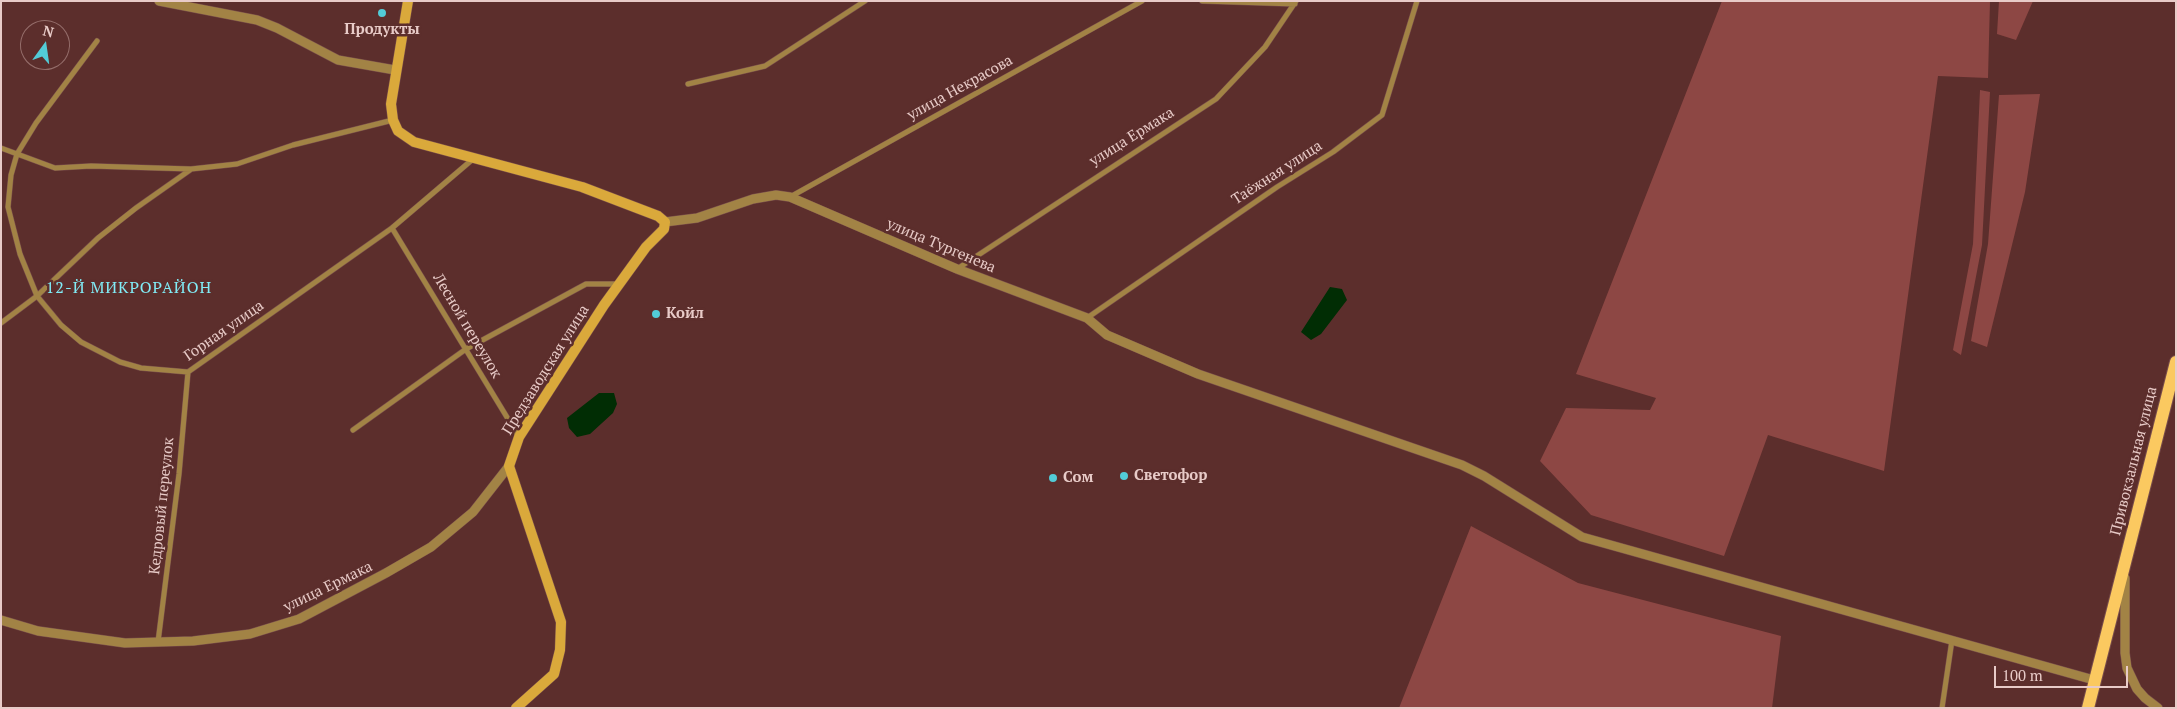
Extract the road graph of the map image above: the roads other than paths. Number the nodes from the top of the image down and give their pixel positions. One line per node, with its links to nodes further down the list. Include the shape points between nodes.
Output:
1 (159, 1): 9 (street, via 257,20 338,60)
2 (408, 1): 9 (main road)
3 (866, 1): 10 (street, via 765,66)
4 (1142, 1): 16 (street, улица Некрасова)
5 (1202, 1): 7 (street)
6 (1417, 1): 22 (street, Таёжная улица, via 1382,115 1333,152)
7 (1295, 3): 19 (street, улица Ермака, via 1265,47 1216,99)
8 (97, 41): 13 (street, Горная улица)
9 (395, 70): 11 (main road, via 391,104)
10 (688, 84)
11 (393, 120): 14 (main road, via 398,131 414,142); 15 (street, via 293,145 237,164)
12 (1, 148): 13 (street)
13 (17, 154): 15 (street, via 55,168); 21 (street, Горная улица, via 8,207 20,254)
14 (475, 157): 17 (main road, via 582,187 658,216); 18 (street, Горная улица)
15 (191, 169): 21 (street, via 98,238)
16 (790, 197): 17 (street, улица Тургенева, via 776,195 753,199 697,218); 19 (street, улица Тургенева)
17 (665, 222): 20 (main road, Предзаводская улица, via 664,228)
18 (392, 228): 24 (street, Лесной переулок); 26 (street, Горная улица)
19 (957, 269): 22 (street, улица Тургенева)
20 (618, 284): 24 (street, via 586,284); 28 (main road, Предзаводская улица)
21 (38, 296): 23 (street); 26 (street, Горная улица, via 61,325 81,342 107,357 141,368)
22 (1087, 318): 32 (street, улица Тургенева, via 1107,335 1198,374 1462,465 1582,537)
23 (1, 323)
24 (466, 349): 27 (street); 28 (street, Лесной переулок)
25 (2176, 362): 30 (main road, Привокзальная улица)
26 (188, 372): 33 (street, Кедровый переулок)
27 (353, 430)
28 (520, 437): 29 (main road, Предзаводская улица)
29 (508, 466): 33 (street, улица Ермака, via 473,512 430,547 299,619 250,634); 35 (main road, via 561,622 560,650 554,674)
30 (2125, 568): 34 (main road, Привокзальная улица); 38 (street, via 2127,668 2137,688)
31 (1, 620): 33 (street, улица Ермака, via 38,631 125,643)
32 (1952, 640): 34 (street, улица Тургенева); 36 (street)
33 (158, 642)
34 (2094, 680): 37 (main road, Привокзальная улица)
35 (516, 708)
36 (1942, 708)
37 (2088, 708)
38 (2158, 708)

